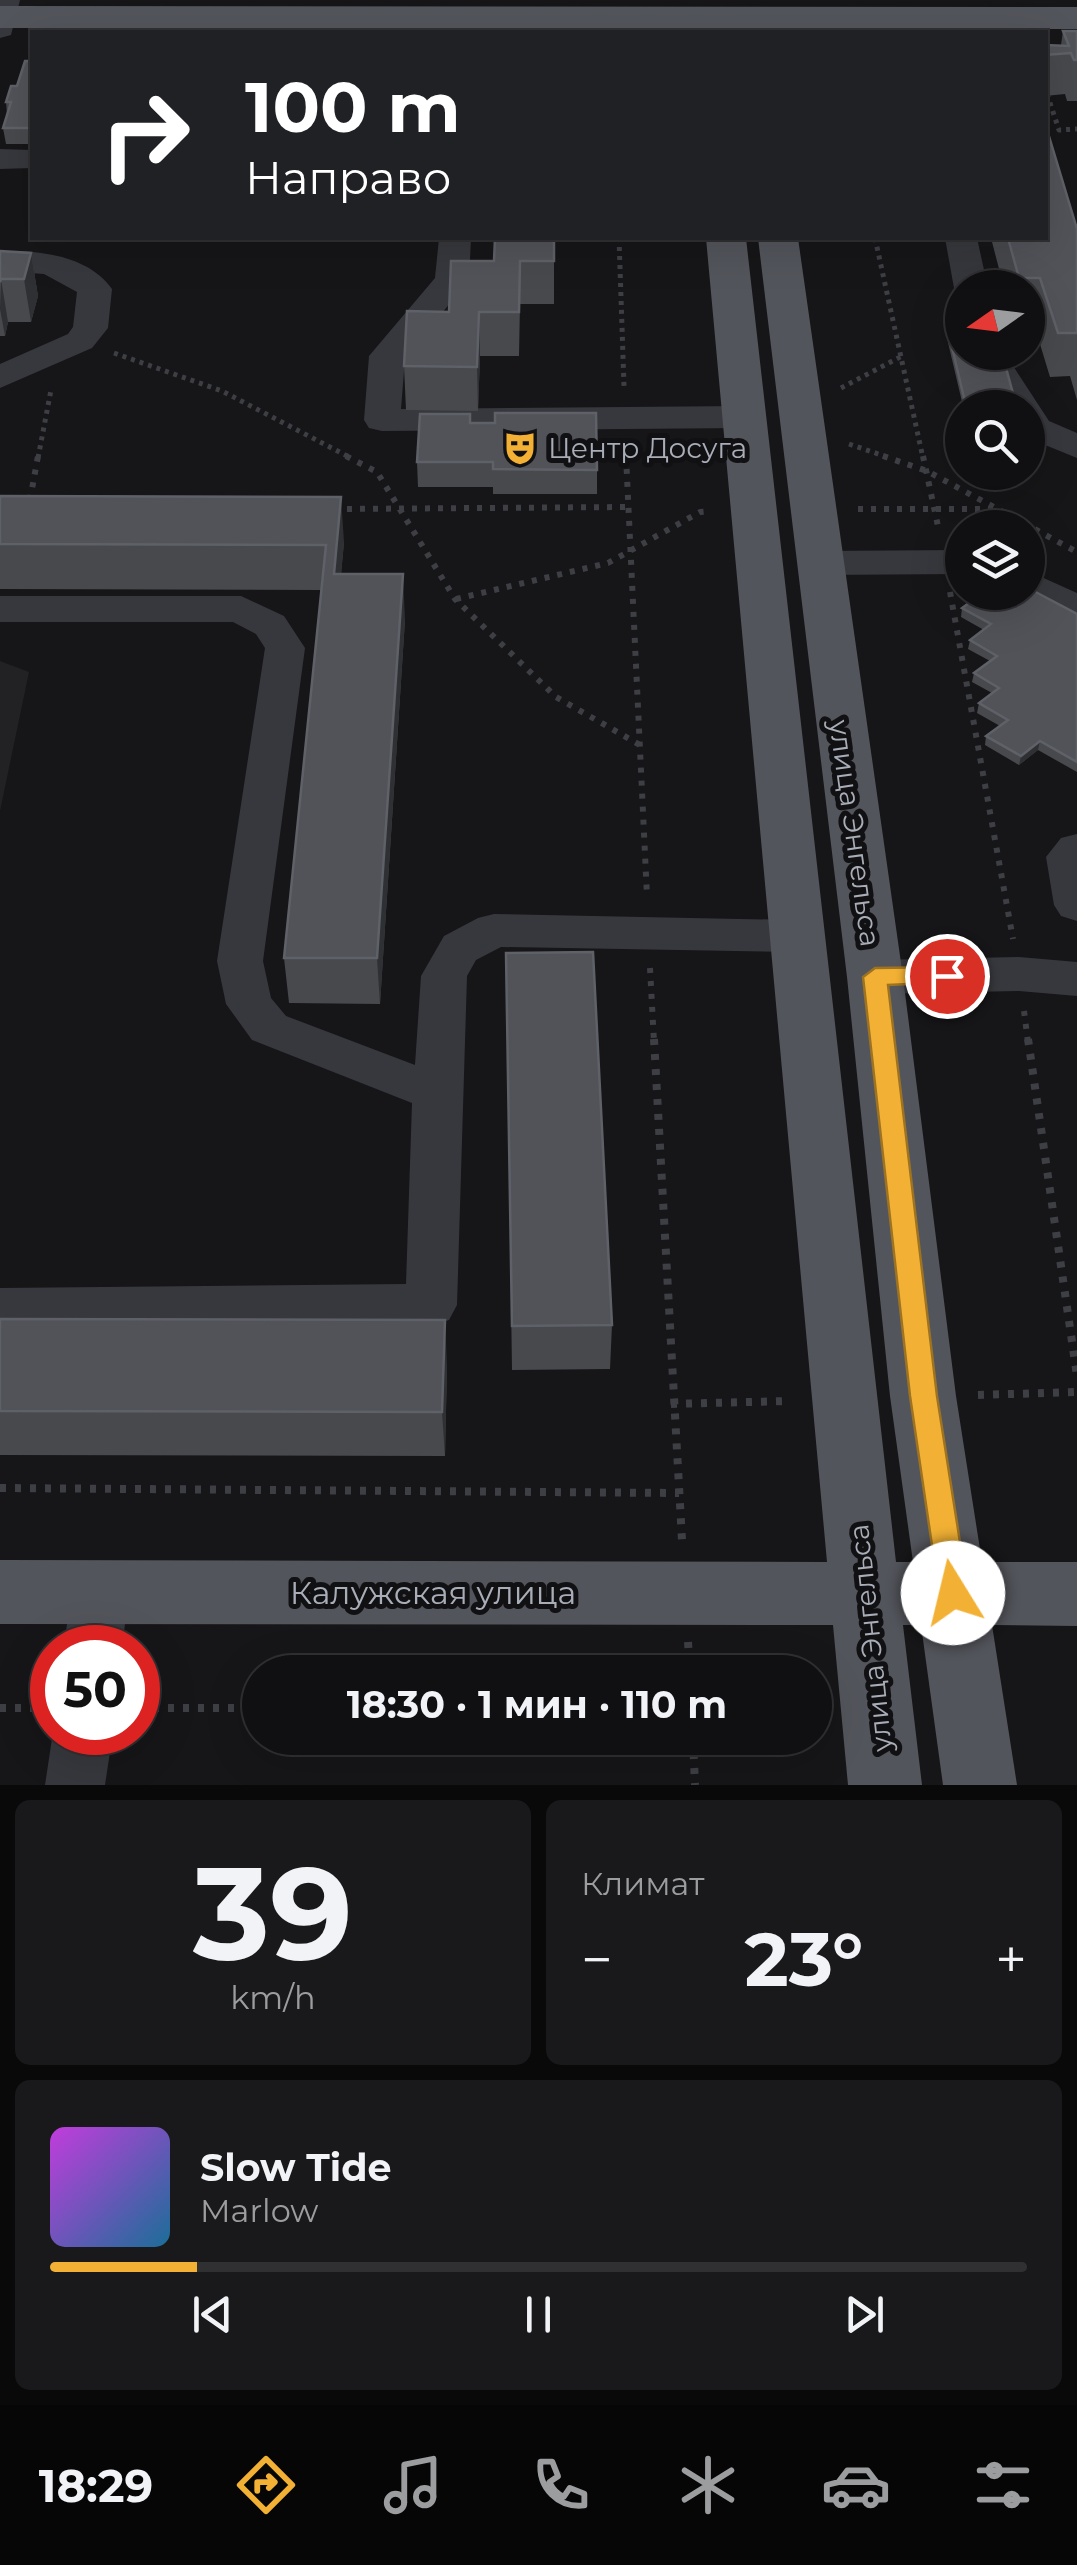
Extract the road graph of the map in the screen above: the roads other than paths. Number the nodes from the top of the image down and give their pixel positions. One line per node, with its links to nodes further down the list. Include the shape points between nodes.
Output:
1 (847, 8): 3 (main road); 5 (main road)
2 (2, 16): 4 (main road)
3 (1077, 18)
4 (703, 24): 5 (main road)
5 (753, 24)
6 (0, 159): 7 (lane)
7 (30, 159)
8 (456, 240): 15 (lane, via 452,280 387,356 382,420)
9 (726, 240): 15 (main road, улица Энгельса)
10 (778, 240): 19 (main road, улица Энгельса)
11 (961, 240): 13 (lane)
12 (0, 260): 14 (lane, via 45,260 96,289 90,328 71,345)
13 (967, 270)
14 (0, 377)
15 (743, 417): 25 (main road, улица Энгельса)
16 (1045, 433): 17 (lane)
17 (1077, 447)
18 (945, 561): 19 (lane)
19 (818, 563): 26 (main road, улица Энгельса)
20 (1045, 592): 22 (lane)
21 (0, 610): 28 (lane, via 242,609 270,625 284,648 240,961 249,1004 269,1028)
22 (1077, 610)
23 (1077, 850): 24 (lane, via 1068,857)
24 (1077, 906)
25 (794, 936): 28 (lane, via 494,930 460,948 444,976); 31 (main road, улица Энгельса)
26 (875, 977): 27 (lane); 32 (main road, улица Энгельса)
27 (1077, 979)
28 (437, 1094): 29 (lane, via 431,1305)
29 (0, 1310)
30 (0, 1592): 34 (main road, Калужская улица)
31 (865, 1592): 32 (main road, Калужская улица); 34 (main road, Калужская улица); 37 (main road, улица Энгельса)
32 (953, 1593): 33 (main road, Калужская улица); 38 (main road, улица Энгельса)
33 (1077, 1594)
34 (97, 1620)
35 (80, 1755): 36 (lane)
36 (76, 1785)
37 (886, 1785)
38 (980, 1785)

